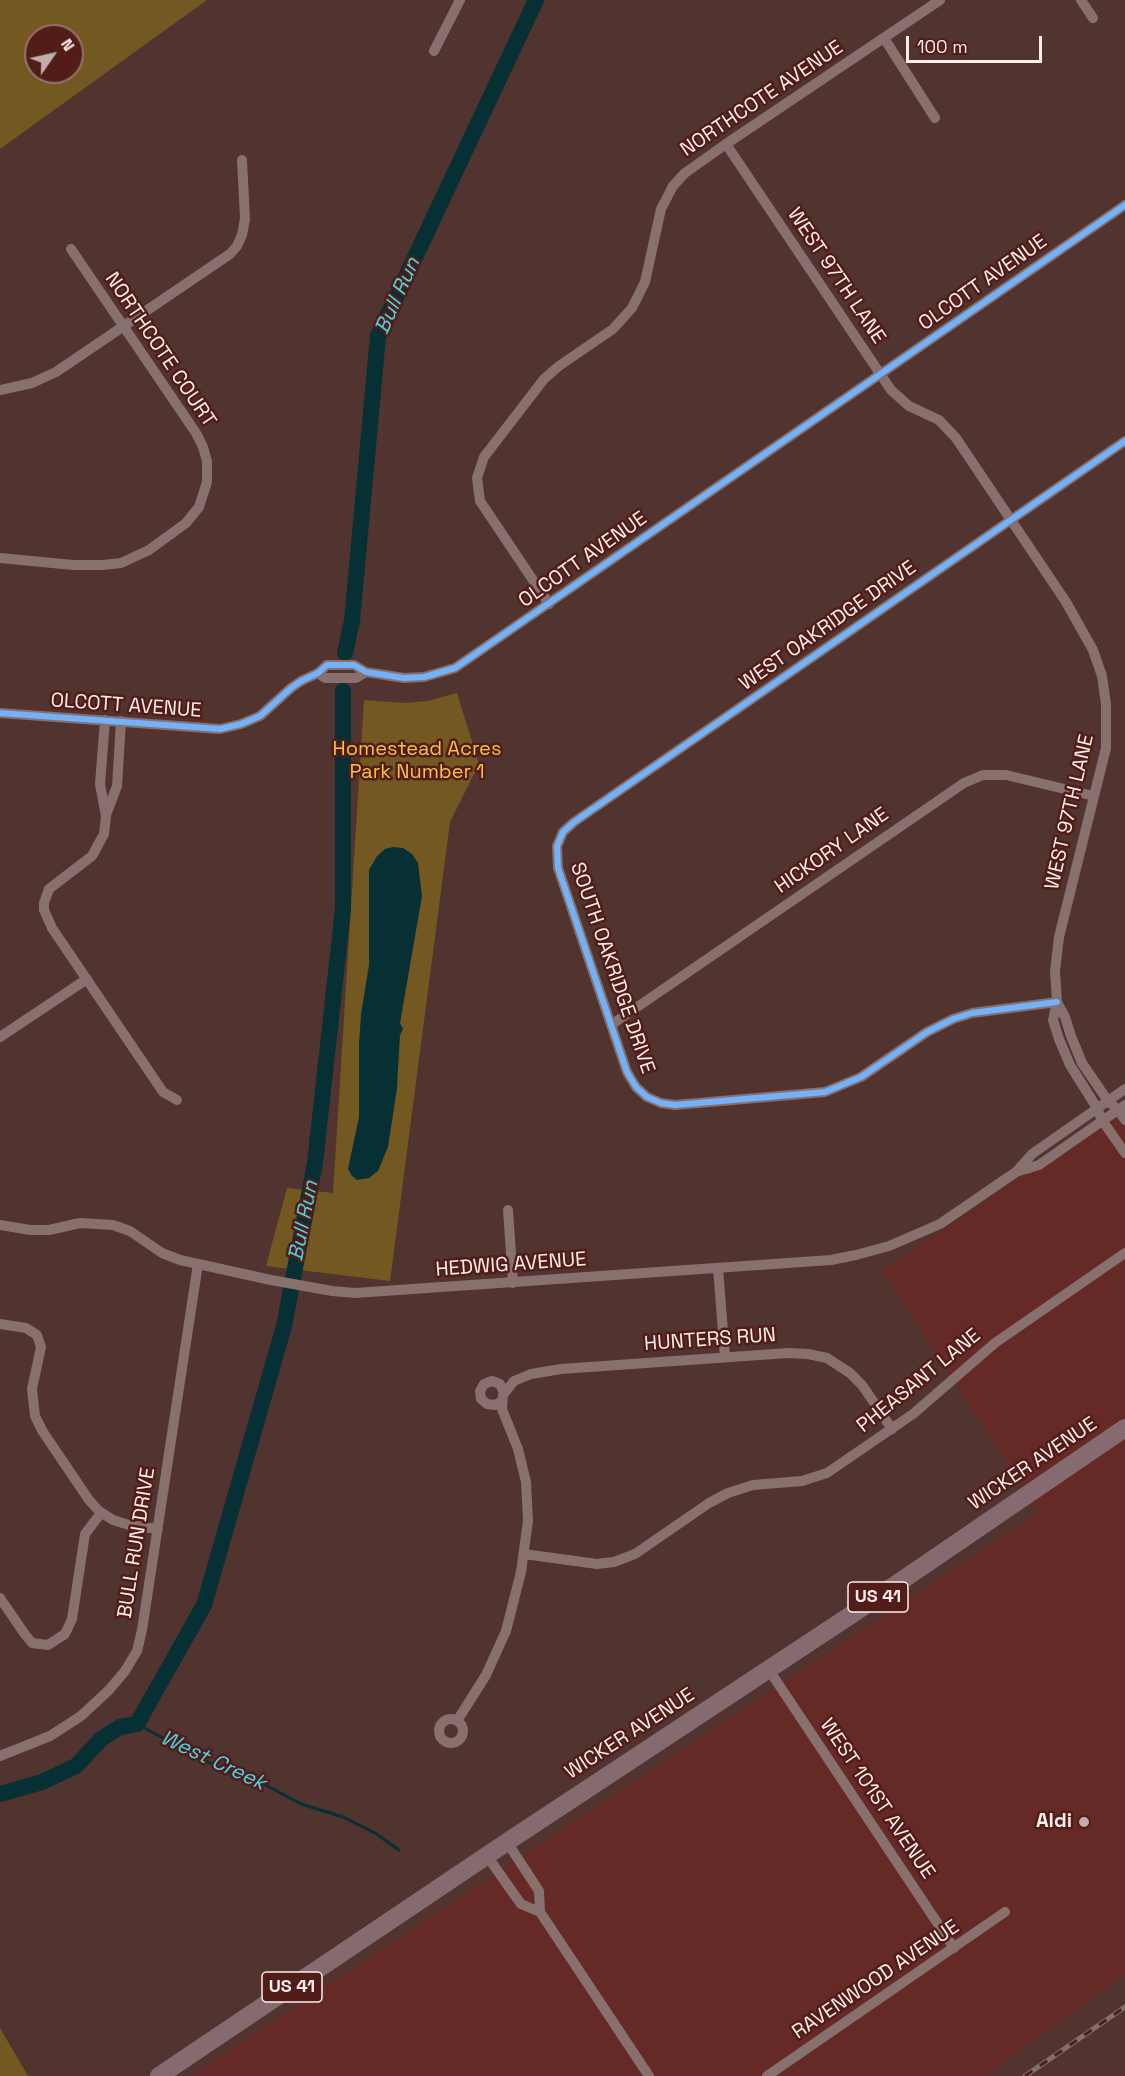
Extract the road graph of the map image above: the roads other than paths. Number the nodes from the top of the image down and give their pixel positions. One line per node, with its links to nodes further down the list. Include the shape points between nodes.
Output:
1 (460, 0): 6 (street)
2 (940, 0): 5 (street, NORTHCOTE AVENUE)
3 (1081, 0): 4 (street)
4 (1093, 18)
5 (884, 38): 7 (street); 8 (street, NORTHCOTE AVENUE)
6 (434, 51)
7 (935, 118)
8 (726, 144): 13 (street, WEST 97TH LANE); 18 (street, NORTHCOTE AVENUE, via 685,173 668,194 658,216 642,291 627,315 544,379 481,463 477,478 480,501)
9 (242, 160): 12 (street, via 245,219 237,246)
10 (1125, 205): 13 (street, OLCOTT AVENUE)
11 (71, 249): 12 (street, NORTHCOTE COURT)
12 (124, 327): 14 (street, via 56,372 32,383); 17 (street, NORTHCOTE COURT, via 204,447 208,473 199,507 176,532 121,563 73,565)
13 (880, 375): 16 (street, WEST 97TH LANE, via 903,402 945,425); 18 (street, OLCOTT AVENUE)
14 (0, 390)
15 (1125, 441): 16 (street, WEST OAKRIDGE DRIVE)
16 (1011, 519): 22 (street, WEST 97TH LANE, via 1082,627 1098,663 1107,734); 24 (street, WEST OAKRIDGE DRIVE, via 574,822 563,832)
17 (0, 558)
18 (549, 604): 21 (street, OLCOTT AVENUE, via 446,672 413,678 366,672 354,665 327,665 301,681 260,716 230,727 209,729)
19 (0, 713): 20 (street, OLCOTT AVENUE)
20 (105, 720): 21 (street, OLCOTT AVENUE); 23 (street, via 100,784)
21 (121, 721): 23 (street, via 117,786)
22 (1094, 796): 26 (street, WEST 97TH LANE, via 1057,948); 27 (street, HICKORY LANE, via 1006,775 983,776 964,783)
23 (106, 816): 25 (street, via 104,834 96,851 54,884 44,903 49,922)
24 (557, 846): 27 (street, SOUTH OAKRIDGE DRIVE, via 558,868)
25 (87, 979): 28 (street); 30 (street, via 163,1092)
26 (1057, 1002): 27 (street, SOUTH OAKRIDGE DRIVE, via 953,1019 861,1077 825,1092 675,1105 647,1097 636,1087); 31 (street, WEST 97TH LANE, via 1082,1063); 33 (street, WEST 97TH LANE, via 1053,1020 1062,1049)
27 (611, 1025)
28 (0, 1037)
29 (1125, 1089): 31 (street, HEDWIG AVENUE)
30 (177, 1100)
31 (1108, 1101): 32 (street, WEST 97TH LANE); 33 (street, HEDWIG AVENUE)
32 (1121, 1107): 34 (street, HEDWIG AVENUE); 35 (street, WEST 97TH LANE)
33 (1097, 1108): 34 (street, WEST 97TH LANE); 37 (street, HEDWIG AVENUE, via 1032,1154)
34 (1102, 1120): 36 (street, WEST 97TH LANE); 37 (street, HEDWIG AVENUE, via 1039,1165)
35 (1125, 1120)
36 (1125, 1153)
37 (1016, 1172): 42 (street, HEDWIG AVENUE, via 940,1224 883,1248 831,1260)
38 (508, 1210): 43 (street)
39 (0, 1225): 41 (street, HEDWIG AVENUE, via 49,1230 86,1222 113,1224 171,1257)
40 (1125, 1253): 47 (street, PHEASANT LANE, via 995,1343)
41 (198, 1264): 43 (street, HEDWIG AVENUE, via 303,1286 365,1293); 49 (street, BULL RUN DRIVE)
42 (718, 1268): 43 (street, HEDWIG AVENUE); 45 (street)
43 (513, 1283)
44 (0, 1324): 48 (street, via 26,1328 37,1335 41,1347 32,1389 35,1416 83,1493)
45 (725, 1357): 47 (street, HUNTERS RUN, via 798,1353 826,1358 856,1379); 50 (street, HUNTERS RUN, via 550,1370 514,1381 503,1397 501,1409 518,1449 526,1482 528,1521)
46 (1125, 1428): 52 (highway, WICKER AVENUE / US 41)
47 (892, 1429): 50 (street, PHEASANT LANE, via 820,1476 753,1485 728,1493 643,1550 621,1560 597,1564)
48 (101, 1513): 49 (street, via 122,1524); 51 (street, via 85,1533 71,1625 65,1634 42,1645 32,1642)
49 (158, 1529): 54 (street, BULL RUN DRIVE, via 140,1640 125,1671 90,1709 70,1724 36,1743)
50 (524, 1554): 53 (street, via 506,1631 486,1675)
51 (0, 1598)
52 (769, 1670): 55 (highway, WICKER AVENUE / US 41); 59 (street, WEST 101ST AVENUE)
53 (458, 1721)
54 (0, 1756)
55 (507, 1842): 56 (highway, WICKER AVENUE / US 41); 57 (street, via 539,1891)
56 (487, 1856): 57 (street, via 521,1904); 60 (highway, WICKER AVENUE / US 41)
57 (540, 1912): 61 (street)
58 (1005, 1912): 59 (street, RAVENWOOD AVENUE)
59 (954, 1948): 62 (street, RAVENWOOD AVENUE)
60 (159, 2076)
61 (649, 2076)
62 (767, 2076)

